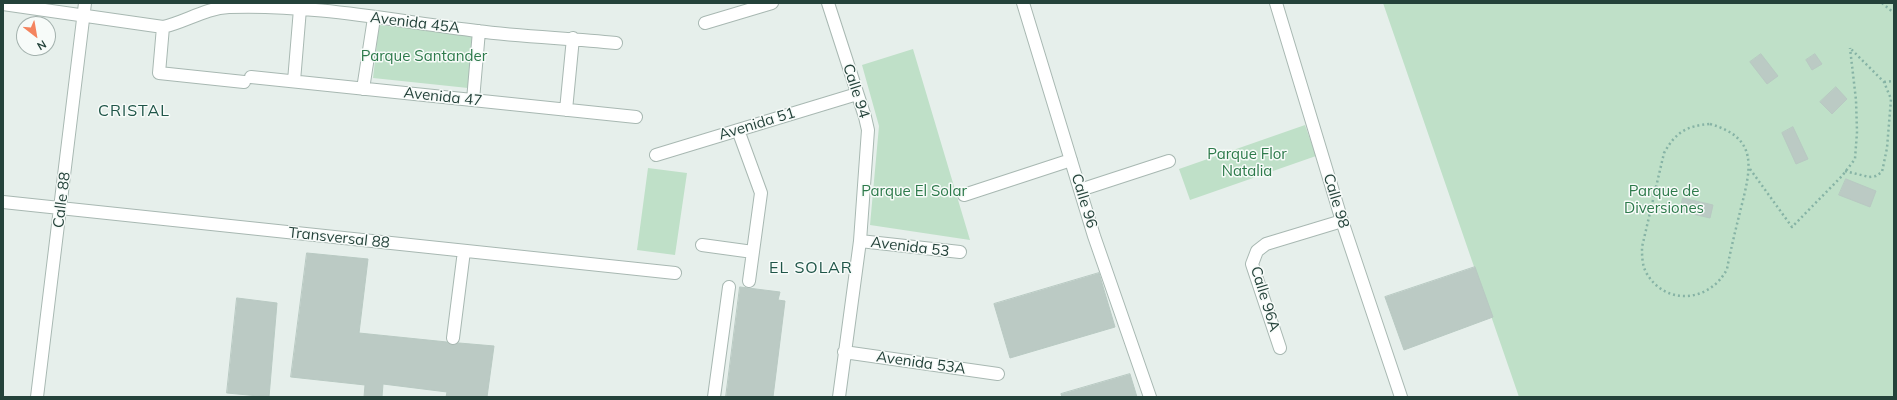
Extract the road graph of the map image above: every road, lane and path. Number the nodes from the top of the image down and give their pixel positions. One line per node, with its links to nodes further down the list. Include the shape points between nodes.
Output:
1 (772, 3): 11 (street)
2 (828, 3): 20 (street, Calle 94)
3 (1024, 3): 26 (street, Calle 96)
4 (1276, 3): 34 (street, Calle 98)
5 (1882, 3): 9 (path)
6 (3, 4): 7 (street, Avenida 45A)
7 (85, 9): 12 (street, Avenida 45A); 33 (street, Calle 88)
8 (300, 9): 10 (street, Avenida 45A); 12 (street, Avenida 45A, via 228,7 214,9); 16 (street)
9 (1894, 13)
10 (374, 18): 13 (street, Avenida 45A); 19 (street)
11 (705, 23)
12 (162, 27): 16 (street, Avenida 47, via 159,73)
13 (478, 31): 14 (street, Avenida 45A); 21 (street)
14 (573, 38): 15 (street, Avenida 45A); 22 (street)
15 (616, 43)
16 (294, 81): 19 (street, Avenida 47)
17 (1894, 81): 18 (path)
18 (1884, 82): 29 (path, via 1890,100 1887,148 1882,172 1869,177); 29 (path, via 1850,48 1857,132 1855,159)
19 (363, 89): 21 (street, Avenida 47)
20 (857, 94): 24 (street, Avenida 51); 35 (street, Calle 94, via 866,116 868,130)
21 (473, 100): 22 (street, Avenida 47)
22 (566, 110): 23 (street, Avenida 47)
23 (636, 118)
24 (738, 130): 25 (street, Avenida 51); 38 (street, via 761,193)
25 (656, 155)
26 (1071, 160): 30 (street, Calle 96); 31 (street)
27 (1169, 161): 30 (street)
28 (1750, 169): 28 (path, via 1746,149 1737,137 1725,128 1710,124 1695,126 1681,131 1671,141 1664,153 1642,247 1642,262 1647,274 1660,289 1680,296 1696,295 1712,288 1723,276); 29 (path, via 1792,227)
29 (1845, 171)
30 (1080, 190): 50 (street, Calle 96)
31 (964, 195)
32 (3, 202): 33 (street, Transversal 88)
33 (61, 208): 37 (street, Transversal 88); 47 (street, Calle 88)
34 (1342, 221): 44 (street, Calle 96A, via 1266,244 1257,251 1252,264); 51 (street, Calle 98)
35 (860, 241): 39 (street, Avenida 53); 45 (street, Calle 94)
36 (702, 245): 38 (street)
37 (464, 251): 40 (street, Transversal 88); 43 (street)
38 (753, 252): 41 (street)
39 (960, 252)
40 (675, 273)
41 (749, 280)
42 (729, 287): 48 (street)
43 (453, 338)
44 (1280, 348)
45 (844, 352): 46 (street, Avenida 53A); 49 (street, Calle 94)
46 (998, 374)
47 (37, 397)
48 (714, 397)
49 (840, 397)
50 (1150, 397)
51 (1401, 397)

